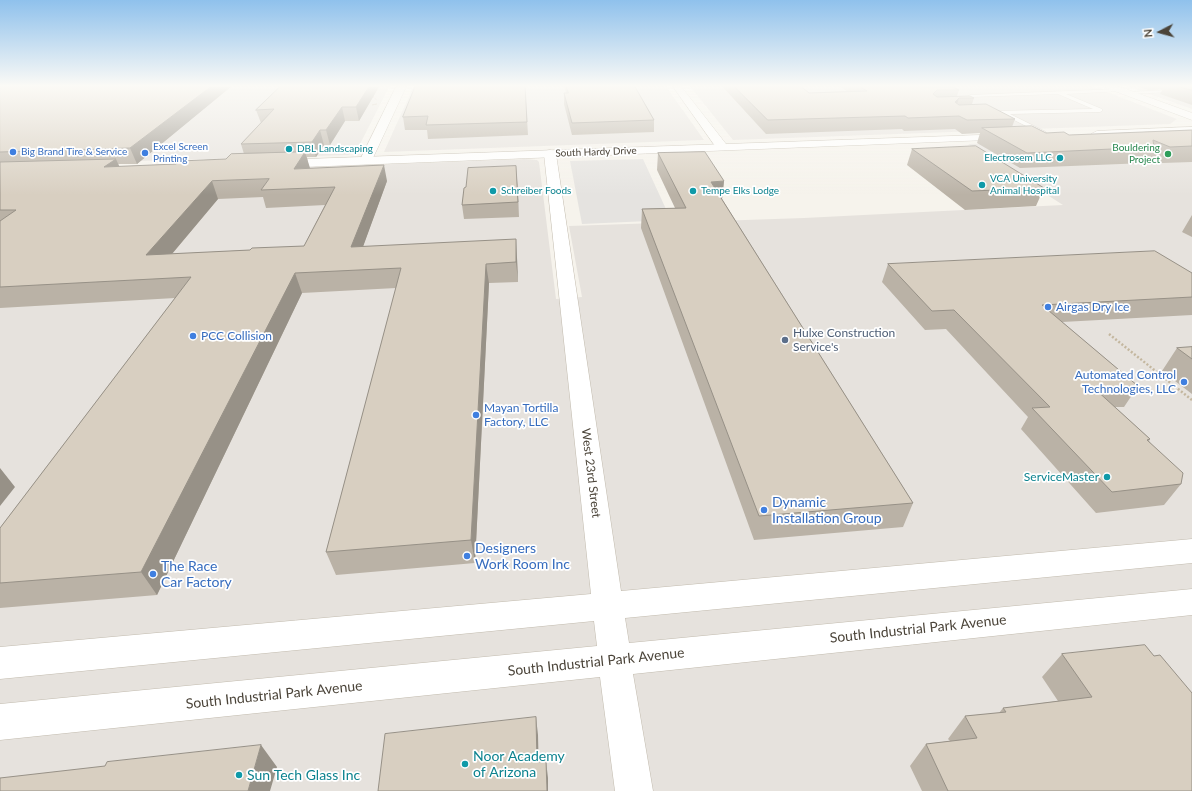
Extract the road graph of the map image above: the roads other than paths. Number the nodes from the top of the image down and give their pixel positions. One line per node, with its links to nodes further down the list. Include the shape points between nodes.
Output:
1 (384, 122): 9 (street)
2 (703, 122): 7 (street)
3 (1022, 122): 6 (lane)
4 (1192, 130): 5 (street)
5 (1087, 134)
6 (1051, 136): 7 (street, South Hardy Drive)
7 (722, 147): 8 (street, South Hardy Drive)
8 (550, 154): 9 (street, South Hardy Drive); 13 (street, West 23rd Street)
9 (366, 160): 10 (street, South Hardy Drive)
10 (268, 164)
11 (1192, 551): 13 (street)
12 (1192, 602): 14 (street, South Industrial Park Avenue)
13 (608, 605): 14 (street, West 23rd Street); 15 (street)
14 (616, 660): 16 (street, South Industrial Park Avenue); 17 (street, West 23rd Street)
15 (0, 663)
16 (0, 722)
17 (634, 791)

